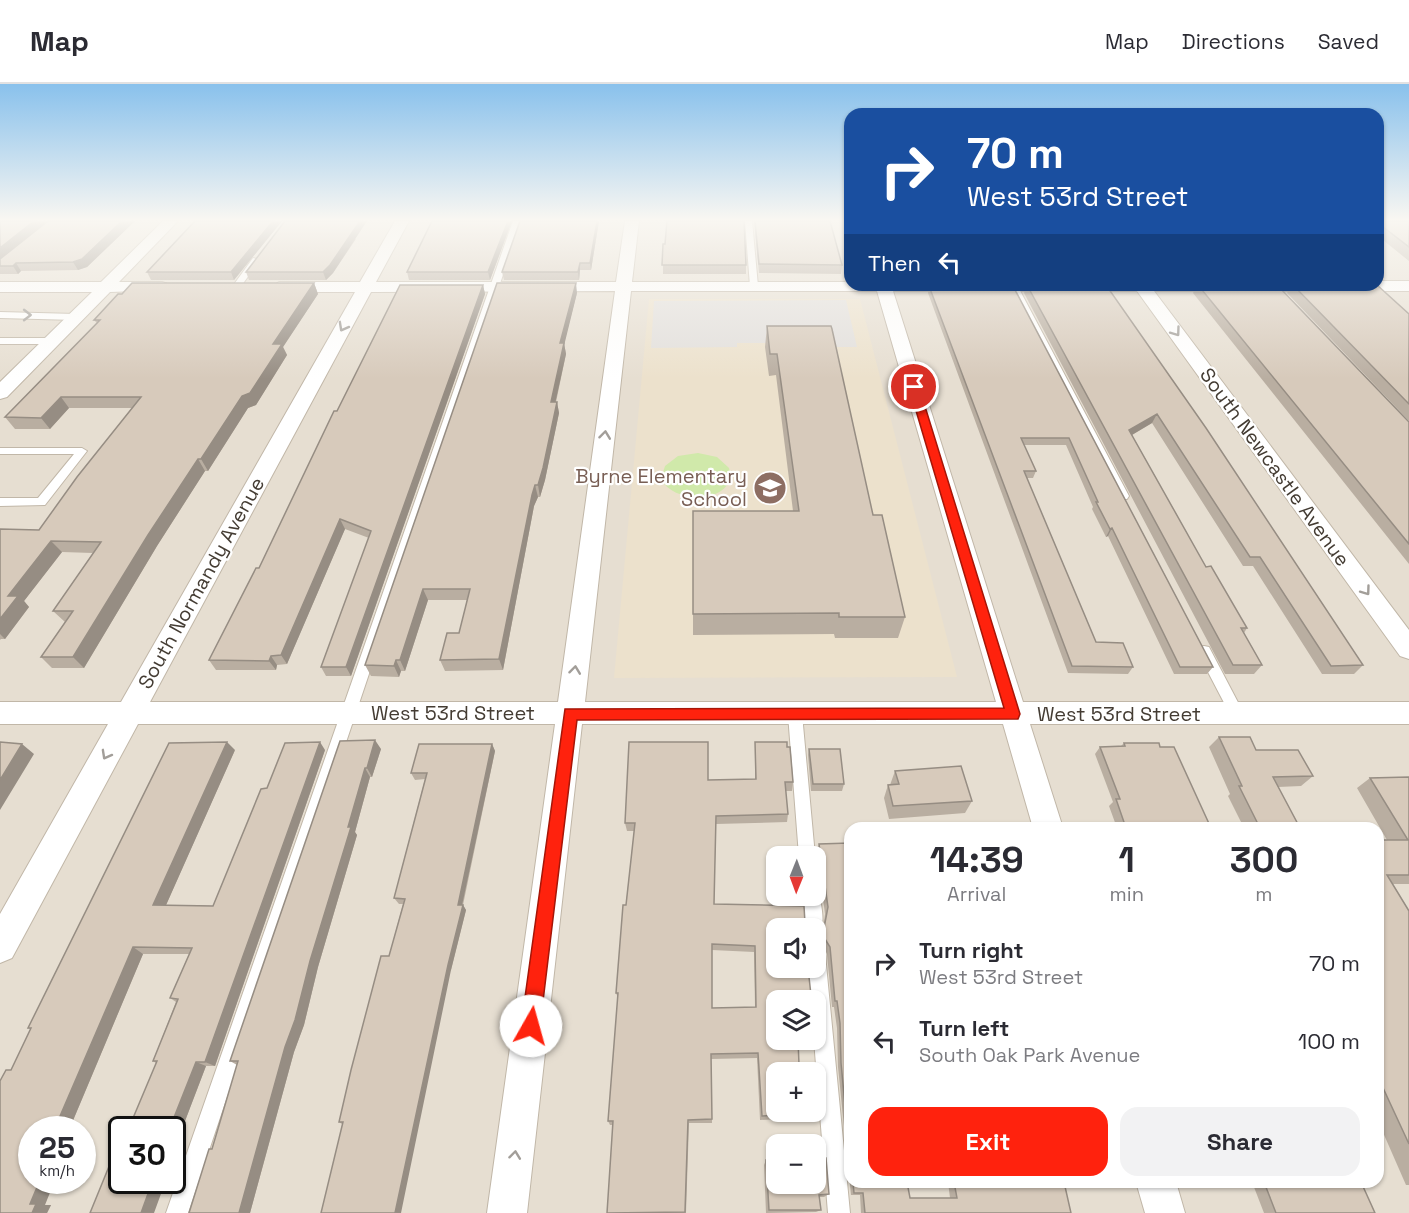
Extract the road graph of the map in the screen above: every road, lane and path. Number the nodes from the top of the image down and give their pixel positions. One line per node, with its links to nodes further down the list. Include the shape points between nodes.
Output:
1 (119, 274): 14 (street)
2 (242, 274): 16 (lane)
3 (372, 274): 8 (street, South Normandy Avenue)
4 (498, 274): 9 (lane)
5 (626, 274): 10 (street)
6 (753, 274): 11 (lane)
7 (1387, 274): 18 (street)
8 (365, 286): 9 (street); 16 (street); 35 (street, South Normandy Avenue, one-way to 35)
9 (494, 286): 10 (street); 33 (lane)
10 (624, 286): 11 (street); 36 (street, one-way to 10)
11 (754, 286): 12 (street)
12 (844, 286)
13 (0, 287): 14 (street)
14 (106, 287): 15 (street); 23 (street)
15 (177, 287)
16 (230, 287)
17 (1384, 288): 18 (street)
18 (1406, 288)
19 (886, 291): 38 (street)
20 (1016, 291): 29 (lane)
21 (1146, 291): 31 (street, South Newcastle Avenue, one-way to 31)
22 (0, 315): 23 (lane, one-way to 23)
23 (76, 317): 25 (street)
24 (0, 341): 25 (lane)
25 (52, 341): 26 (street)
26 (0, 393)
27 (0, 451): 28 (lane, via 82,452 41,502)
28 (0, 502)
29 (1130, 510)
30 (1197, 637): 39 (lane)
31 (1409, 649)
32 (0, 713): 35 (street, West 53rd Street)
33 (348, 713): 35 (street, West 53rd Street); 36 (street, West 53rd Street); 45 (lane)
34 (1409, 713): 39 (street, West 53rd Street)
35 (129, 714): 42 (street, South Normandy Avenue, one-way to 42)
36 (570, 714): 37 (street, West 53rd Street); 46 (street, one-way to 36)
37 (795, 714): 38 (street, West 53rd Street); 41 (lane)
38 (1013, 714): 39 (street, West 53rd Street); 40 (street)
39 (1237, 714)
40 (1046, 822)
41 (806, 846)
42 (0, 946)
43 (818, 978): 47 (lane)
44 (1158, 1188): 48 (street)
45 (177, 1213)
46 (507, 1213)
47 (839, 1213)
48 (1165, 1213)

